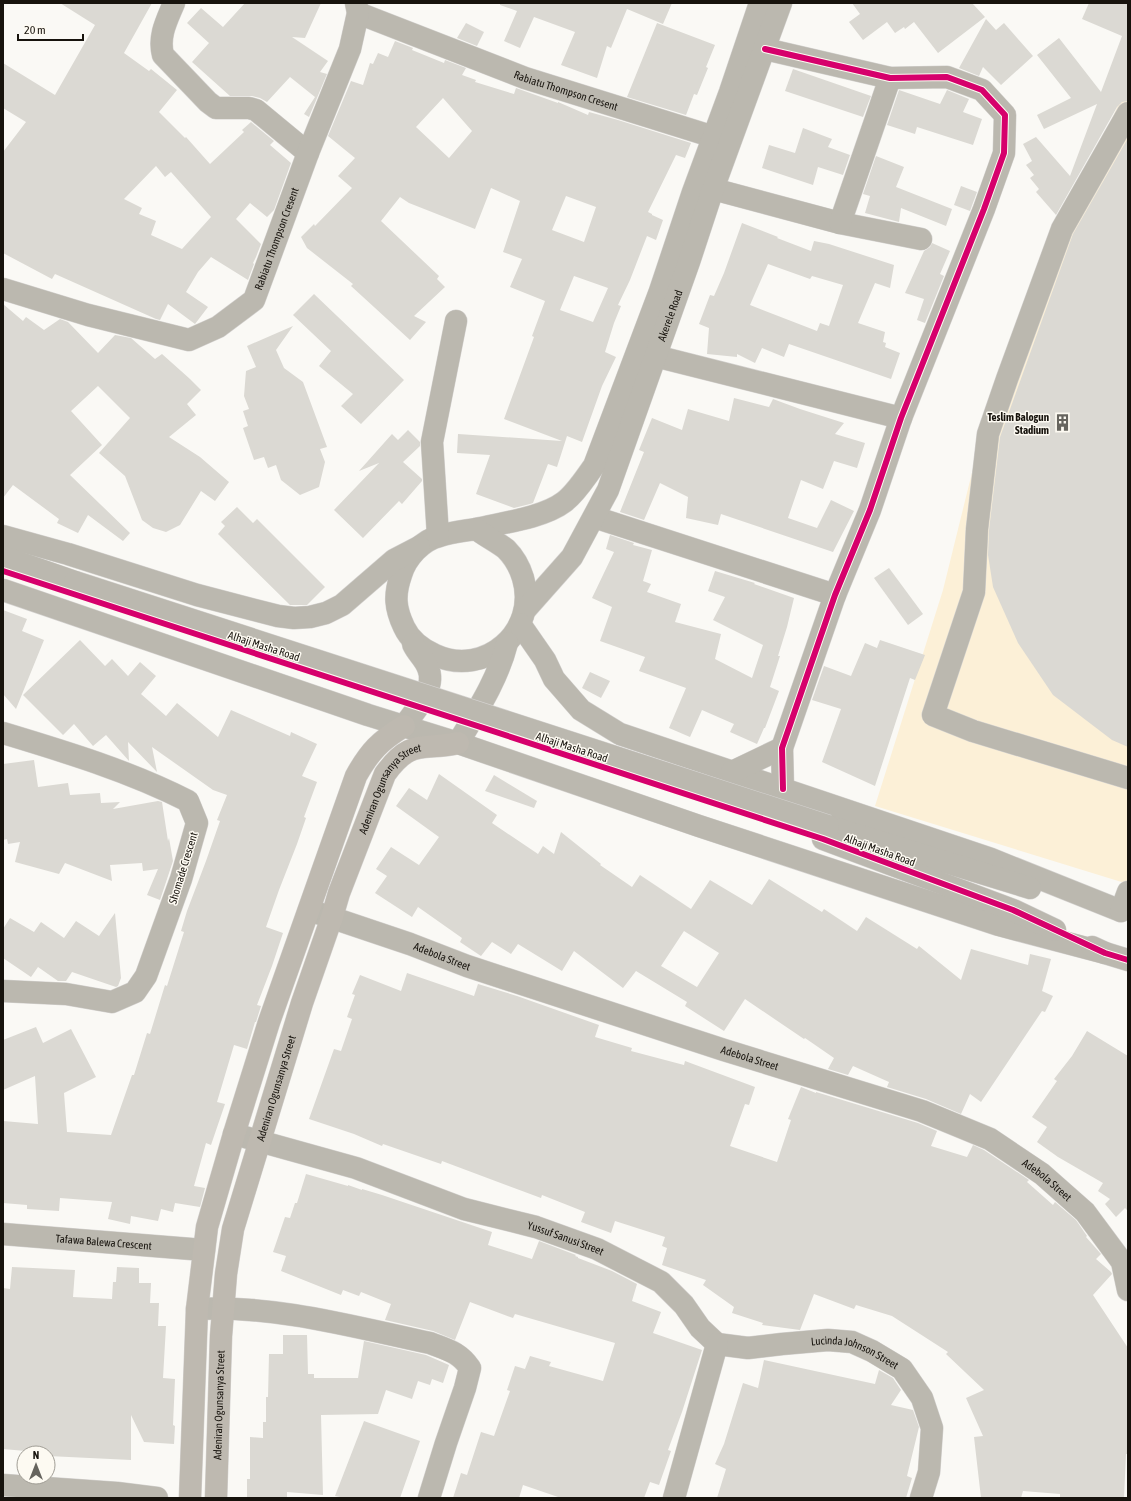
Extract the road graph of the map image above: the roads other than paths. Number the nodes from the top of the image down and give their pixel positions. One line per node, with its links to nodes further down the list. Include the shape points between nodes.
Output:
1 (174, 3): 9 (street, via 164,30 161,46 164,55 216,108 256,110)
2 (760, 3): 8 (street)
3 (781, 3): 5 (street, Akerele Road)
4 (357, 8): 8 (street, Rabiatu Thompson Cresent, via 525,78); 9 (street, Rabiatu Thompson Cresent, via 350,49)
5 (764, 49): 6 (street); 8 (street, Akerele Road)
6 (890, 78): 11 (street); 16 (street, via 947,77 982,90 1005,115 1004,153)
7 (1128, 113): 35 (street, via 1062,229 988,434 977,529 974,592 933,715 973,731)
8 (721, 142): 10 (street, Akerele Road); 18 (street, via 693,192 660,291 594,466 564,502 540,514)
9 (308, 153): 13 (street, Rabiatu Thompson Cresent, via 254,300 218,327 189,340 88,315)
10 (713, 188): 11 (street); 15 (street, Akerele Road)
11 (840, 223): 12 (street)
12 (921, 239)
13 (3, 289)
14 (456, 321): 20 (street, via 432,442)
15 (655, 356): 16 (street); 17 (street, Akerele Road, via 608,490)
16 (901, 418): 26 (street, via 870,510)
17 (594, 517): 26 (street); 27 (street, Akerele Road, via 572,557)
18 (476, 529): 20 (street); 27 (street, via 506,550 519,567 526,588)
19 (3, 536): 21 (street, via 197,595 294,618 326,613 342,605 394,560)
20 (438, 536): 21 (street)
21 (419, 547): 28 (street, via 404,566 396,589 398,613)
22 (3, 556): 24 (street, Alhaji Masha Road)
23 (3, 571): 24 (street, Alhaji Masha Road)
24 (73, 588): 37 (street, Alhaji Masha Road, bridge)
25 (3, 590): 30 (street)
26 (835, 595): 33 (street)
27 (523, 617): 29 (street); 34 (street, via 554,680 581,710 620,734)
28 (408, 634): 29 (street, via 424,650 444,659 467,662 489,656); 30 (street, via 428,668 430,677 428,691)
29 (507, 643): 32 (street, via 494,680)
30 (404, 726): 32 (street); 39 (main road, via 377,745 356,776)
31 (3, 733): 43 (street, Shomade Crescent, via 81,757 160,787 188,801 197,823 181,879 146,976 135,992 112,1002 66,994)
32 (458, 743): 40 (main road, Adeniran Ogunsanya Street, via 414,748 392,763 381,781); 41 (street, via 992,923)
33 (782, 748): 34 (street); 36 (street)
34 (732, 772): 36 (street)
35 (1128, 778)
36 (783, 789): 38 (street)
37 (826, 833): 38 (street, Alhaji Masha Road, via 1014,884); 41 (street, Alhaji Masha Road, via 1013,910)
38 (1126, 905)
39 (309, 910): 40 (street, Adebola Street); 44 (main road, via 269,1022)
40 (332, 917): 45 (main road, Adeniran Ogunsanya Street); 48 (street, Adebola Street, via 467,966 922,1111 990,1139 1042,1174 1085,1212)
41 (1105, 953): 42 (street, Alhaji Masha Road)
42 (1128, 960)
43 (3, 990)
44 (234, 1134): 45 (street, Yussuf Sanusi Street); 47 (main road, via 207,1227)
45 (259, 1141): 50 (main road, Adeniran Ogunsanya Street, via 233,1229); 52 (street, Yussuf Sanusi Street, via 356,1168 464,1209 536,1227 597,1249 661,1282)
46 (3, 1234): 47 (street, Tafawa Balewa Crescent)
47 (204, 1250): 51 (main road)
48 (1125, 1260): 49 (street, Adebola Street)
49 (1128, 1290)
50 (223, 1308): 51 (street); 56 (main road, Adeniran Ogunsanya Street); 57 (street, via 274,1312 430,1343 454,1352 464,1360 470,1368 465,1388)
51 (197, 1310): 55 (main road)
52 (716, 1344): 58 (street); 59 (street, Lucinda Johnson Street, via 748,1348 828,1340 852,1342 902,1369 922,1398 932,1428 929,1472)
53 (3, 1485): 54 (street)
54 (156, 1498)
55 (190, 1498)
56 (216, 1498)
57 (429, 1498)
58 (674, 1498)
59 (921, 1498)

